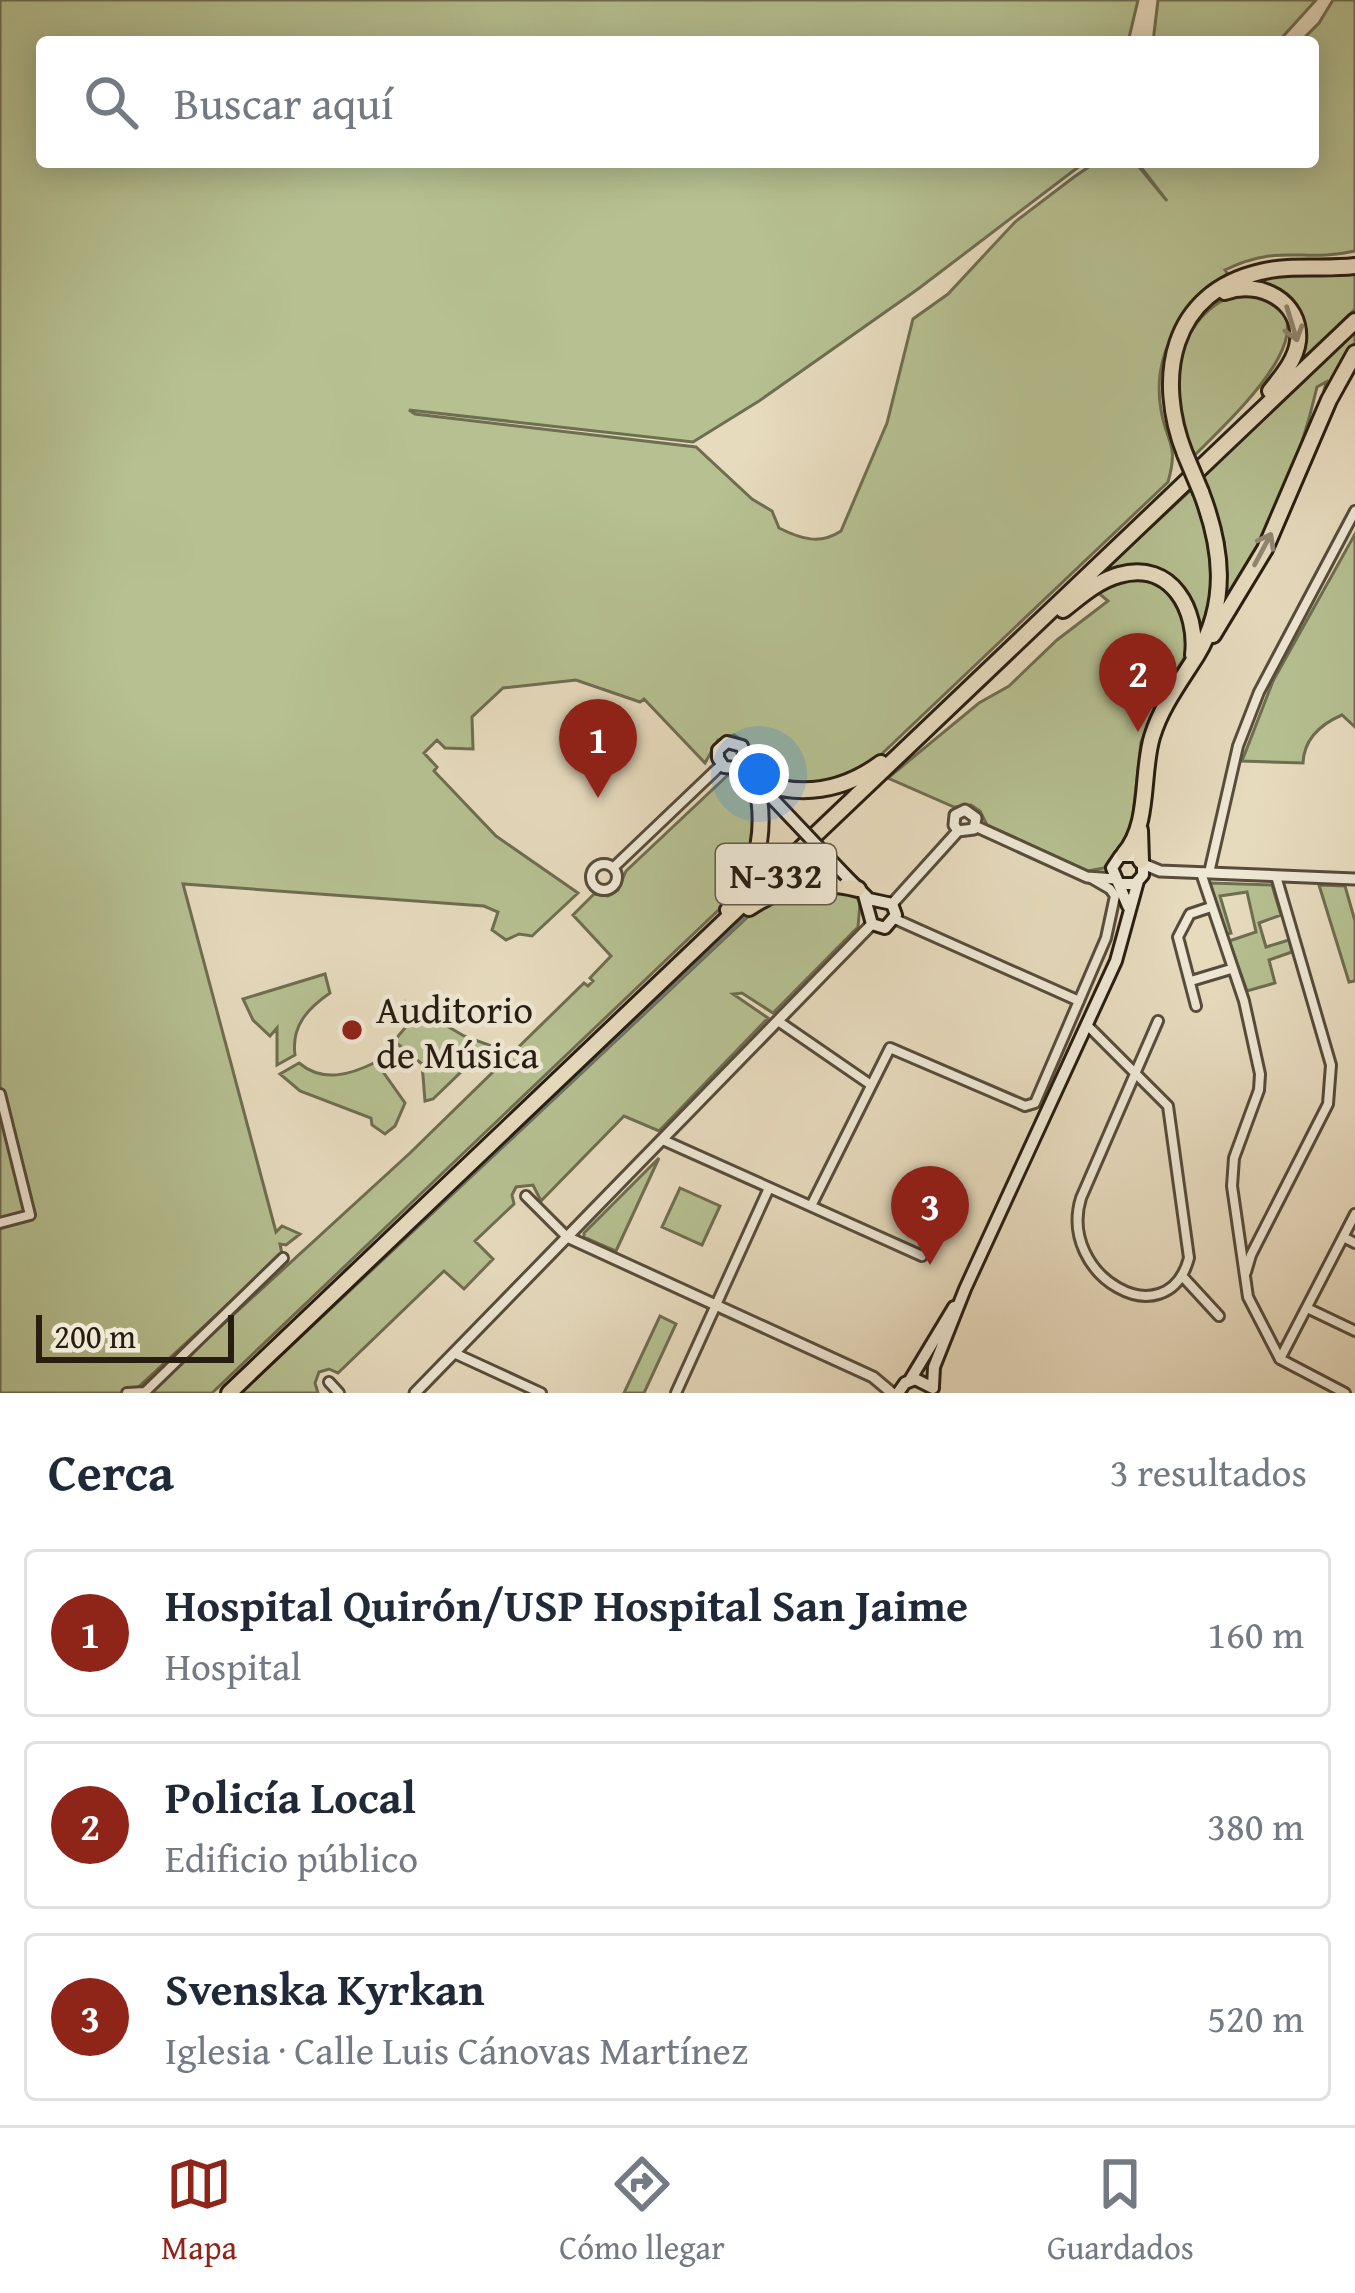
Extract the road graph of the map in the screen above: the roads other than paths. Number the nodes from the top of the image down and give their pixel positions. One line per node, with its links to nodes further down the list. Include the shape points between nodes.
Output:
1 (1355, 266): 2 (highway, via 1260,272)
2 (1200, 307): 5 (highway, one-way to 5, via 1233,289 1260,288 1286,305 1298,343 1283,374); 7 (highway, bridge, via 1168,381 1221,575)
3 (1355, 321): 5 (highway, N-332)
4 (1355, 352): 7 (highway, one-way to 4, via 1265,549)
5 (1205, 462): 8 (highway, N-332)
6 (1355, 511): 20 (street, via 1259,692)
7 (1202, 647): 9 (highway)
8 (1011, 649): 9 (highway, via 1101,583 1140,573 1185,599 1194,623); 10 (highway, N-332)
9 (1192, 662): 13 (highway, via 1154,731)
10 (957, 700): 12 (highway, via 851,782 800,791); 40 (highway, N-332)
11 (721, 765): 12 (main road); 12 (main road, via 717,754 727,742 742,746); 18 (street)
12 (746, 770): 25 (main road, bridge); 40 (highway, via 762,826 743,890)
13 (1139, 824): 16 (highway); 17 (highway)
14 (975, 826): 15 (street); 15 (street, via 972,812 961,810); 22 (street)
15 (958, 831): 26 (street)
16 (1124, 854): 17 (main road); 22 (main road)
17 (1142, 862): 19 (street); 23 (main road)
18 (614, 867)
19 (1159, 871): 20 (street); 23 (street)
20 (1205, 873): 21 (street); 27 (street)
21 (1276, 875): 24 (street); 53 (street, via 1332,1084)
22 (1115, 880): 23 (main road); 28 (main road); 33 (street, via 1106,938)
23 (1140, 880): 28 (main road)
24 (1355, 880)
25 (867, 898): 26 (main road); 30 (main road); 40 (highway, N-332, via 801,886 759,902)
26 (892, 904): 29 (main road)
27 (1211, 907): 31 (street); 32 (street, via 1190,914 1178,937)
28 (1129, 912): 37 (main road)
29 (895, 920): 30 (main road, via 885,928); 33 (street)
30 (872, 924): 36 (street)
31 (1231, 969): 32 (street); 52 (street, via 1261,1079 1232,1167)
32 (1190, 981): 34 (street)
33 (1079, 1001): 42 (street, via 1034,1102 1025,1106 892,1048)
34 (1196, 1006)
35 (1158, 1021): 41 (street)
36 (778, 1022): 42 (street); 44 (street)
37 (1088, 1025): 38 (main road); 39 (street)
38 (1079, 1042): 39 (street); 59 (main road)
39 (1104, 1046): 41 (street)
40 (593, 1047): 73 (highway, N-332)
41 (1137, 1072): 57 (street, via 1168,1106 1189,1258); 57 (street, via 1081,1198 1078,1242 1094,1269 1131,1293 1160,1295)
42 (871, 1084): 47 (street)
43 (0, 1094): 49 (street, via 30,1215)
44 (663, 1140): 45 (street); 50 (street)
45 (769, 1188): 47 (street); 60 (street)
46 (526, 1196): 50 (street)
47 (811, 1206): 55 (street)
48 (1355, 1214): 51 (street)
49 (0, 1223)
50 (567, 1237): 60 (street); 66 (street)
51 (1342, 1238): 54 (street); 61 (street)
52 (1239, 1240): 53 (street); 58 (street)
53 (1258, 1242): 58 (street)
54 (1355, 1243)
55 (922, 1256)
56 (283, 1258): 72 (street, via 145,1391)
57 (1184, 1278): 62 (street)
58 (1245, 1287): 65 (street)
59 (965, 1289): 68 (main road); 71 (main road, via 934,1367)
60 (716, 1306): 70 (street); 77 (street)
61 (1307, 1307): 63 (street); 64 (street)
62 (1219, 1316)
63 (1298, 1325): 65 (street, via 1286,1335); 67 (street)
64 (1355, 1331)
65 (1267, 1333): 67 (street)
66 (454, 1353): 75 (street); 76 (street, via 507,1384)
67 (1280, 1359): 79 (street)
68 (909, 1381): 70 (street); 71 (main road, via 925,1380); 78 (main road)
69 (329, 1382): 74 (street)
70 (883, 1382): 78 (street)
71 (934, 1390)
72 (127, 1393)
73 (229, 1393)
74 (339, 1393)
75 (415, 1393)
76 (541, 1393)
77 (676, 1393)
78 (896, 1393)
79 (1345, 1393)

